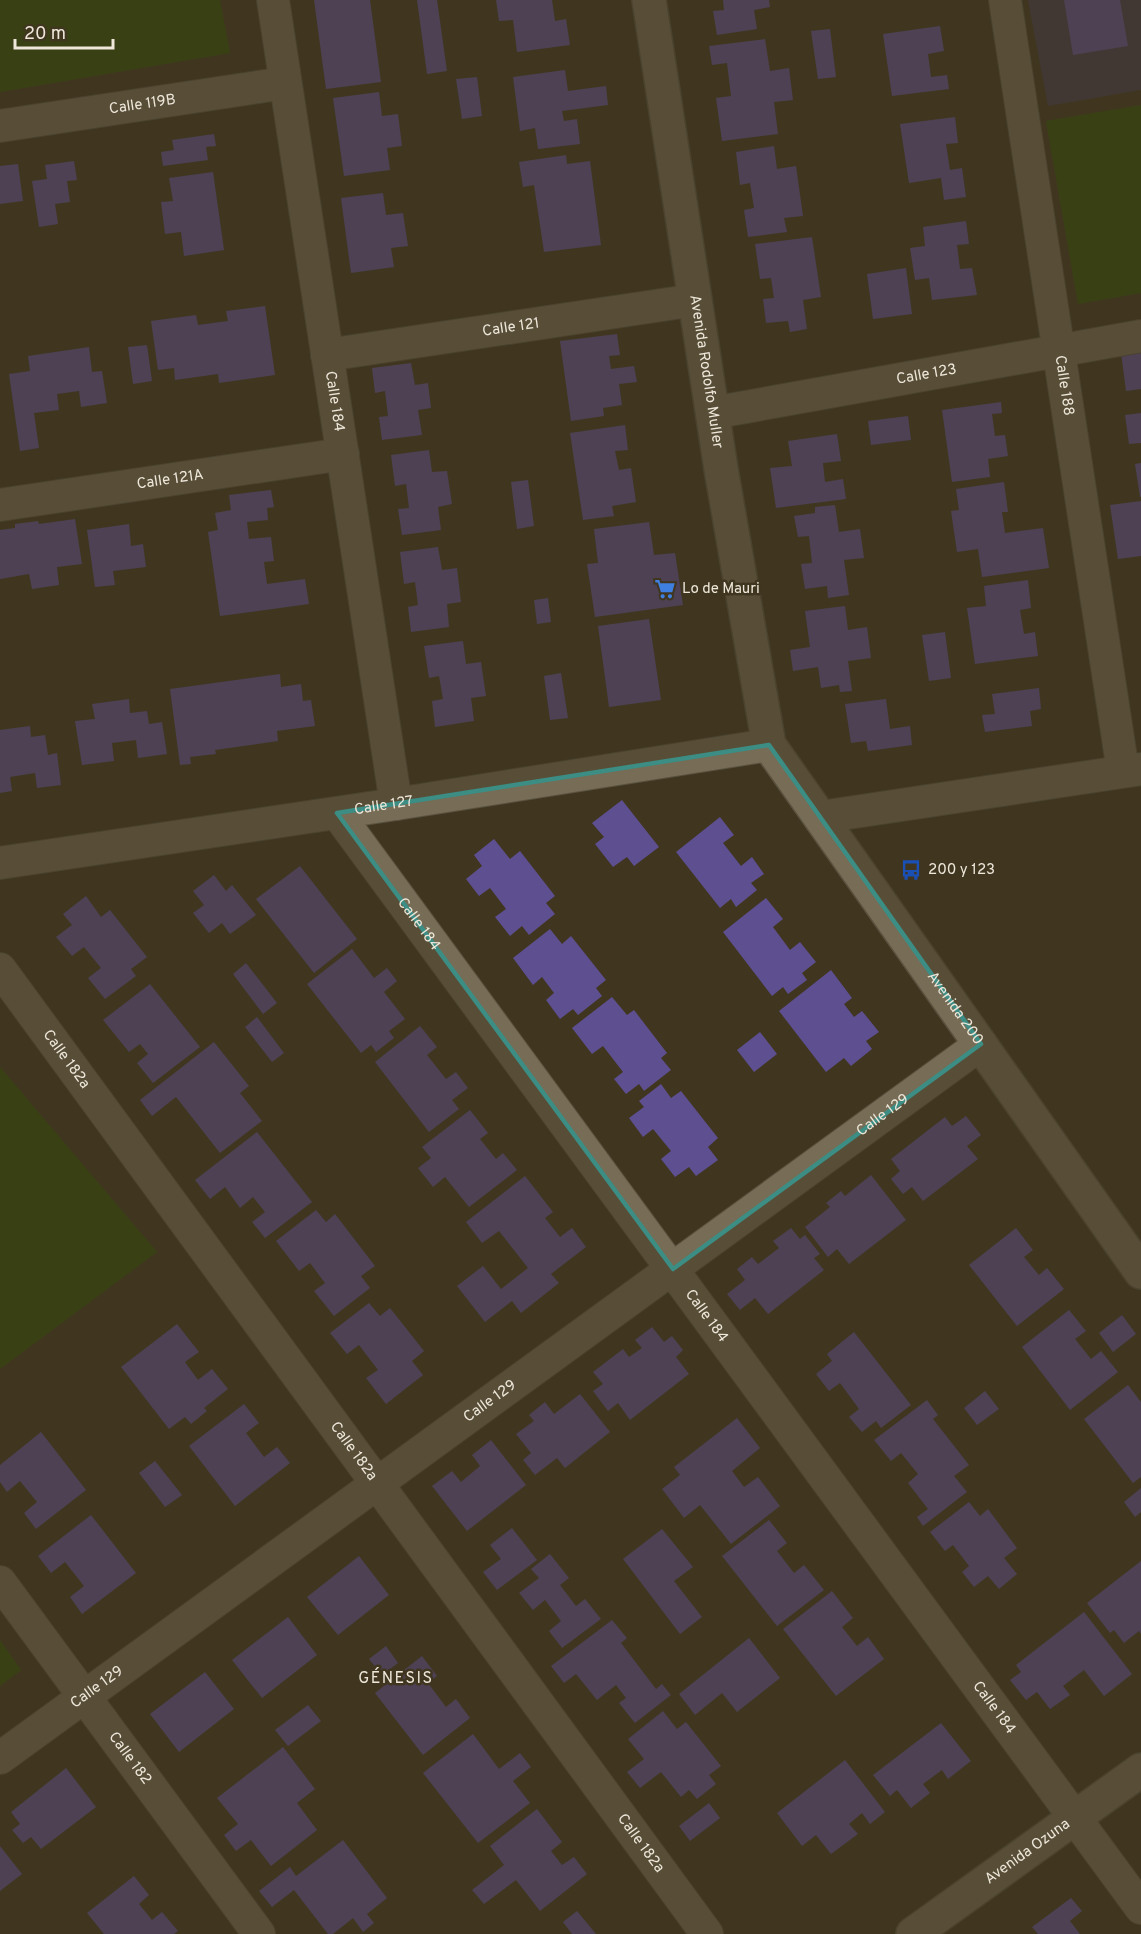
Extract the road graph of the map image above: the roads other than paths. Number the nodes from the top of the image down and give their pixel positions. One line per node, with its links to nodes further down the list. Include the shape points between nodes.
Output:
1 (273, 0): 4 (street, Calle 184)
2 (649, 0): 6 (main road, Avenida Rodolfo Muller)
3 (1005, 0): 8 (street, Calle 188)
4 (285, 83): 5 (street, Calle 119B); 9 (street, Calle 184)
5 (0, 126)
6 (695, 300): 9 (street, Calle 121); 10 (main road, Avenida Rodolfo Muller)
7 (1141, 336): 8 (street, Calle 123)
8 (1060, 352): 10 (street, Calle 123); 14 (street, Calle 188)
9 (327, 355): 11 (street, Calle 184)
10 (712, 412): 13 (main road, Avenida Rodolfo Muller)
11 (343, 454): 12 (street, Calle 121A); 15 (street, Calle 184)
12 (0, 505)
13 (769, 745): 15 (street, Calle 127); 17 (main road, Avenida 200)
14 (1132, 770): 17 (street)
15 (396, 804): 16 (street, Calle 127)
16 (337, 813): 18 (street, Calle 127); 21 (street, Calle 184)
17 (821, 818): 20 (main road, Avenida 200)
18 (0, 863)
19 (0, 969): 23 (street, Calle 182a)
20 (981, 1044): 21 (street, Calle 129); 22 (main road, Avenida 200)
21 (673, 1269): 23 (street, Calle 129); 28 (street, Calle 184)
22 (1141, 1272)
23 (377, 1484): 25 (street, Calle 129); 31 (street, Calle 182a)
24 (0, 1582): 25 (street, Calle 182)
25 (85, 1696): 26 (street, Calle 129); 30 (street, Calle 182)
26 (0, 1758)
27 (1141, 1770): 28 (main road, Avenida Ozuna)
28 (1075, 1818): 29 (street, Calle 184); 32 (main road, Avenida Ozuna)
29 (1141, 1908)
30 (258, 1934)
31 (707, 1934)
32 (913, 1934)

